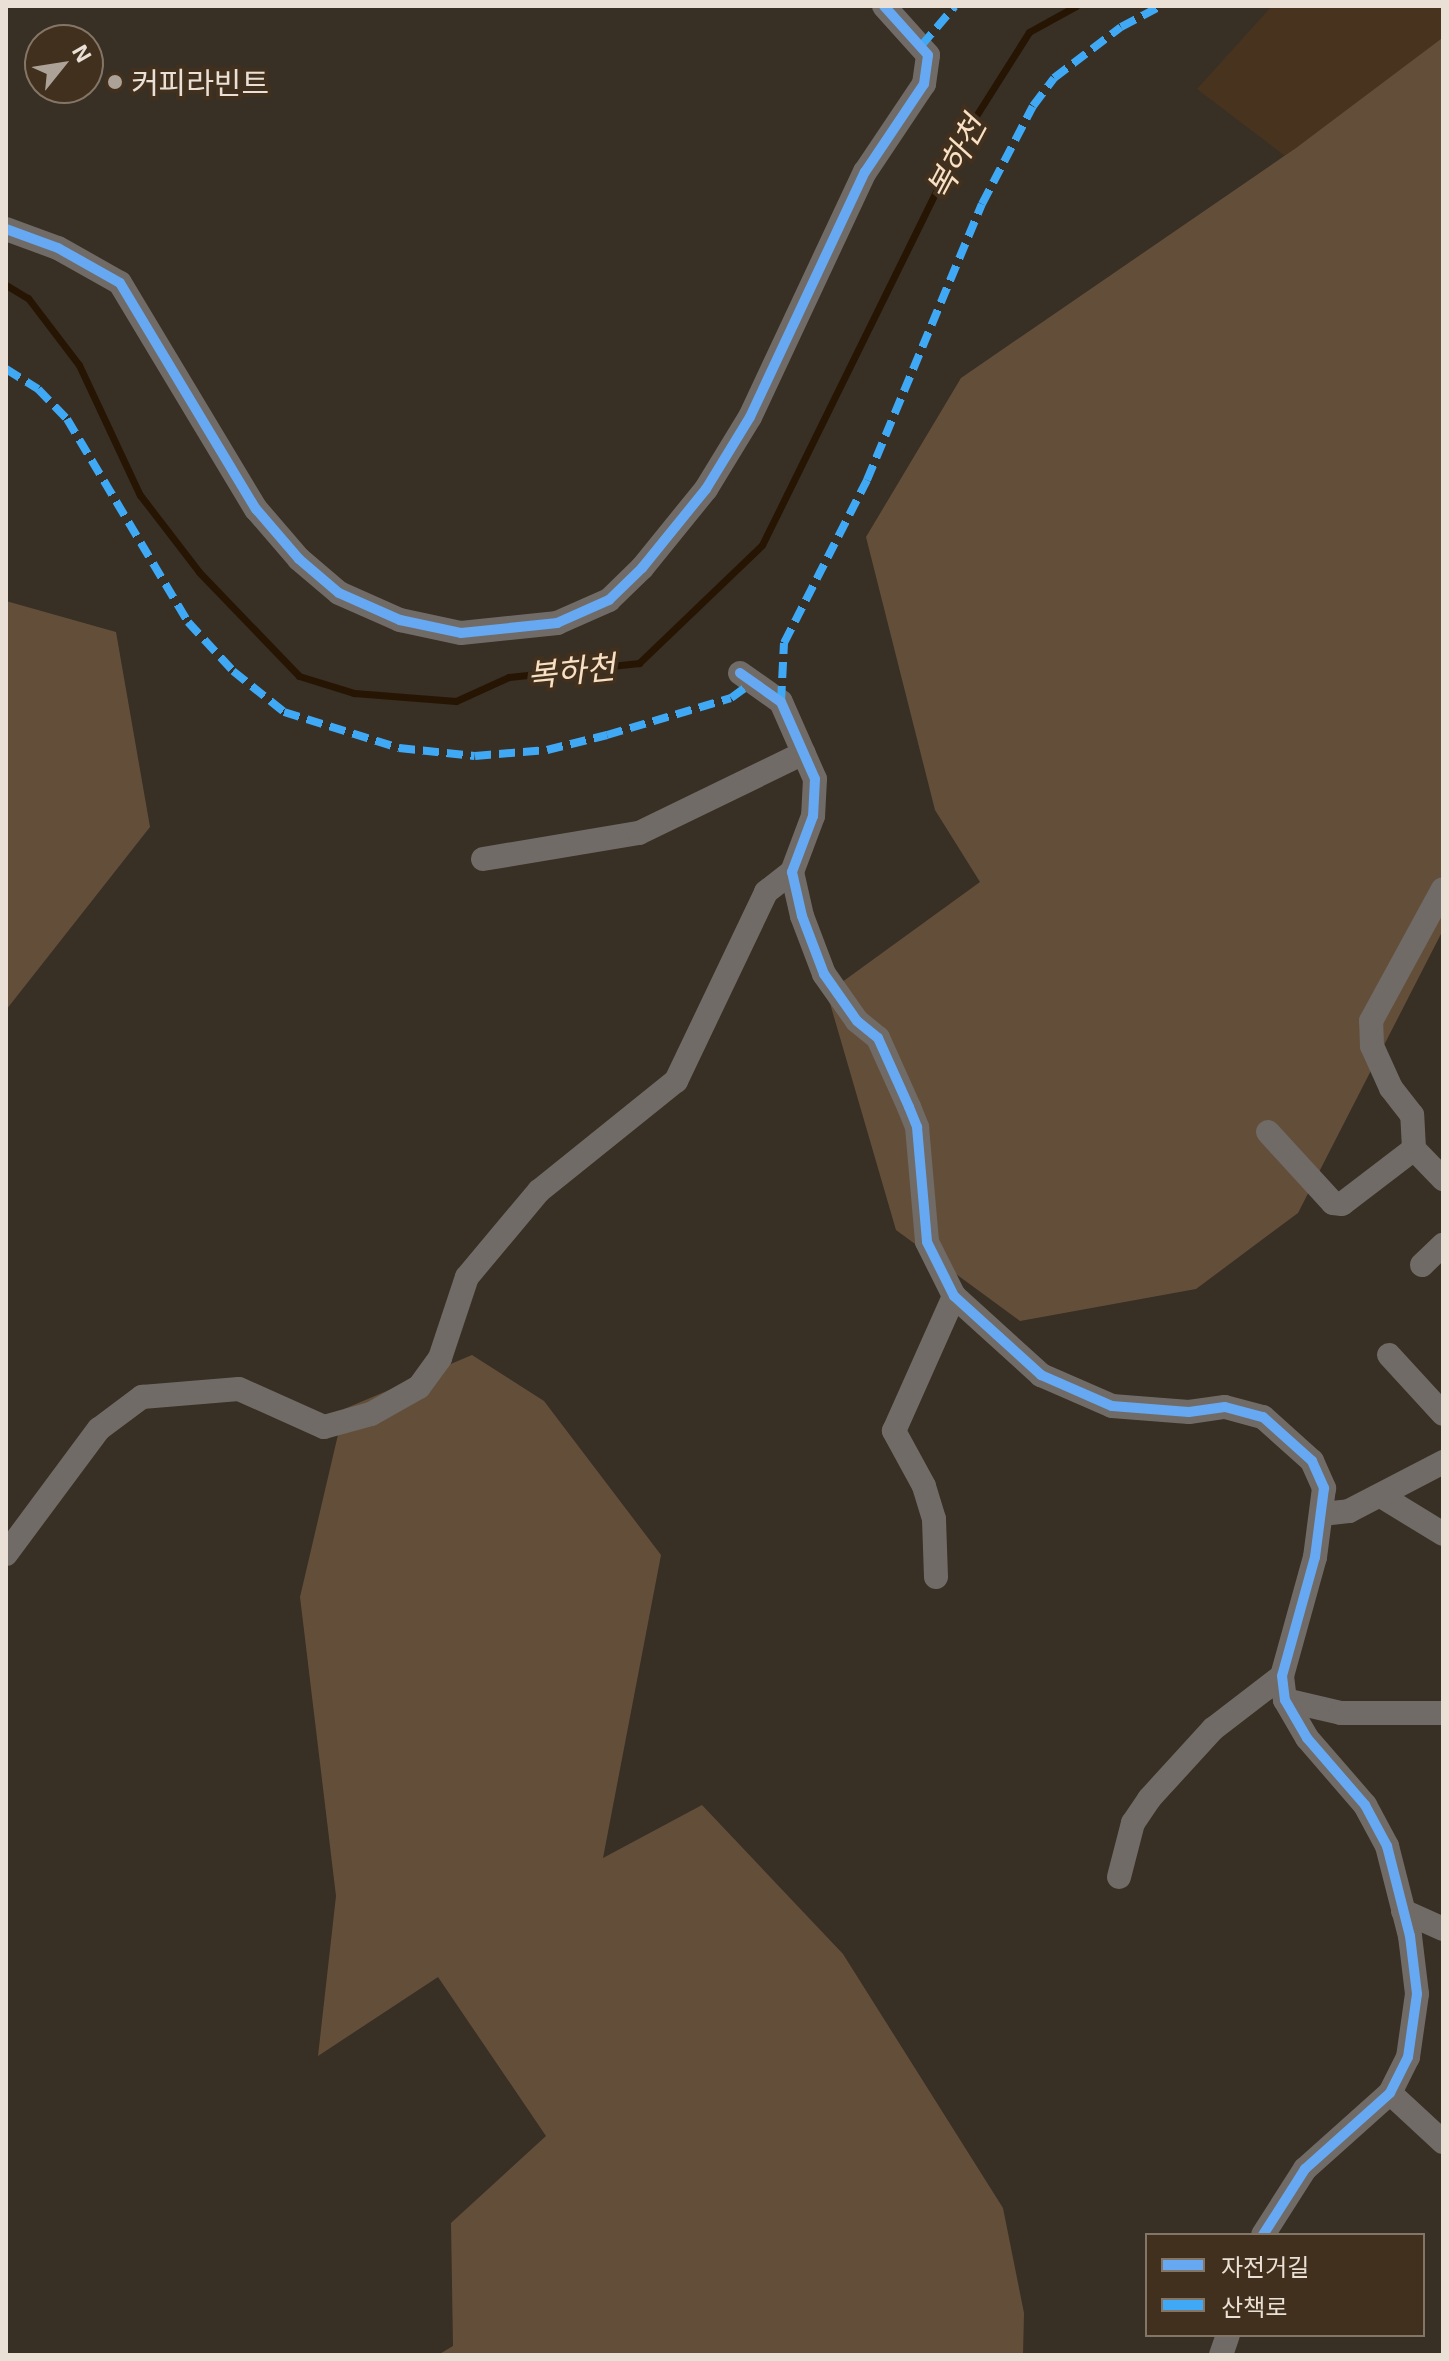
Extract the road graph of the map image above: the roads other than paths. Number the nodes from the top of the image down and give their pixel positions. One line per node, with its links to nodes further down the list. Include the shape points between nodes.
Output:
1 (884, 6): 2 (street, via 928,55 924,84 865,172 756,406 706,489 642,568 609,600 557,623 461,633 400,620 339,593 299,559 256,509 120,283 72,254)
2 (6, 229)
3 (740, 673): 4 (street, via 781,702)
4 (804, 753): 5 (street, via 639,833); 6 (street, via 815,779 813,816)
5 (483, 859)
6 (792, 872): 13 (street, via 824,974 857,1021 878,1038 917,1127 927,1242); 20 (street, via 766,892 676,1081 539,1191 467,1277 440,1358 419,1387 371,1414 324,1427 239,1389 142,1397 99,1429)
7 (1443, 889): 9 (street, via 1371,1021 1372,1046 1391,1088 1412,1115)
8 (1268, 1132): 9 (street, via 1333,1203 1354,1198)
9 (1414, 1149): 10 (street)
10 (1443, 1179)
11 (1443, 1245): 12 (street)
12 (1422, 1265)
13 (954, 1296): 18 (street, via 1041,1375 1112,1406 1189,1412 1225,1407 1263,1417 1312,1461 1324,1488); 21 (street, via 894,1431 924,1486 934,1519)
14 (1389, 1355): 15 (street)
15 (1443, 1414)
16 (1443, 1462): 17 (street)
17 (1381, 1496): 18 (street, via 1349,1511); 19 (street)
18 (1322, 1514): 22 (street)
19 (1443, 1534)
20 (6, 1554)
21 (936, 1577)
22 (1282, 1676): 23 (street); 25 (street, via 1213,1729 1149,1799 1133,1823)
23 (1285, 1700): 24 (street, via 1341,1713); 26 (street, via 1307,1738 1365,1805 1387,1846)
24 (1443, 1713)
25 (1119, 1877)
26 (1403, 1911): 27 (street); 28 (street, via 1417,1994 1408,2057)
27 (1443, 1929)
28 (1390, 2093): 29 (street); 30 (street, via 1305,2169)
29 (1443, 2142)
30 (1264, 2233)

